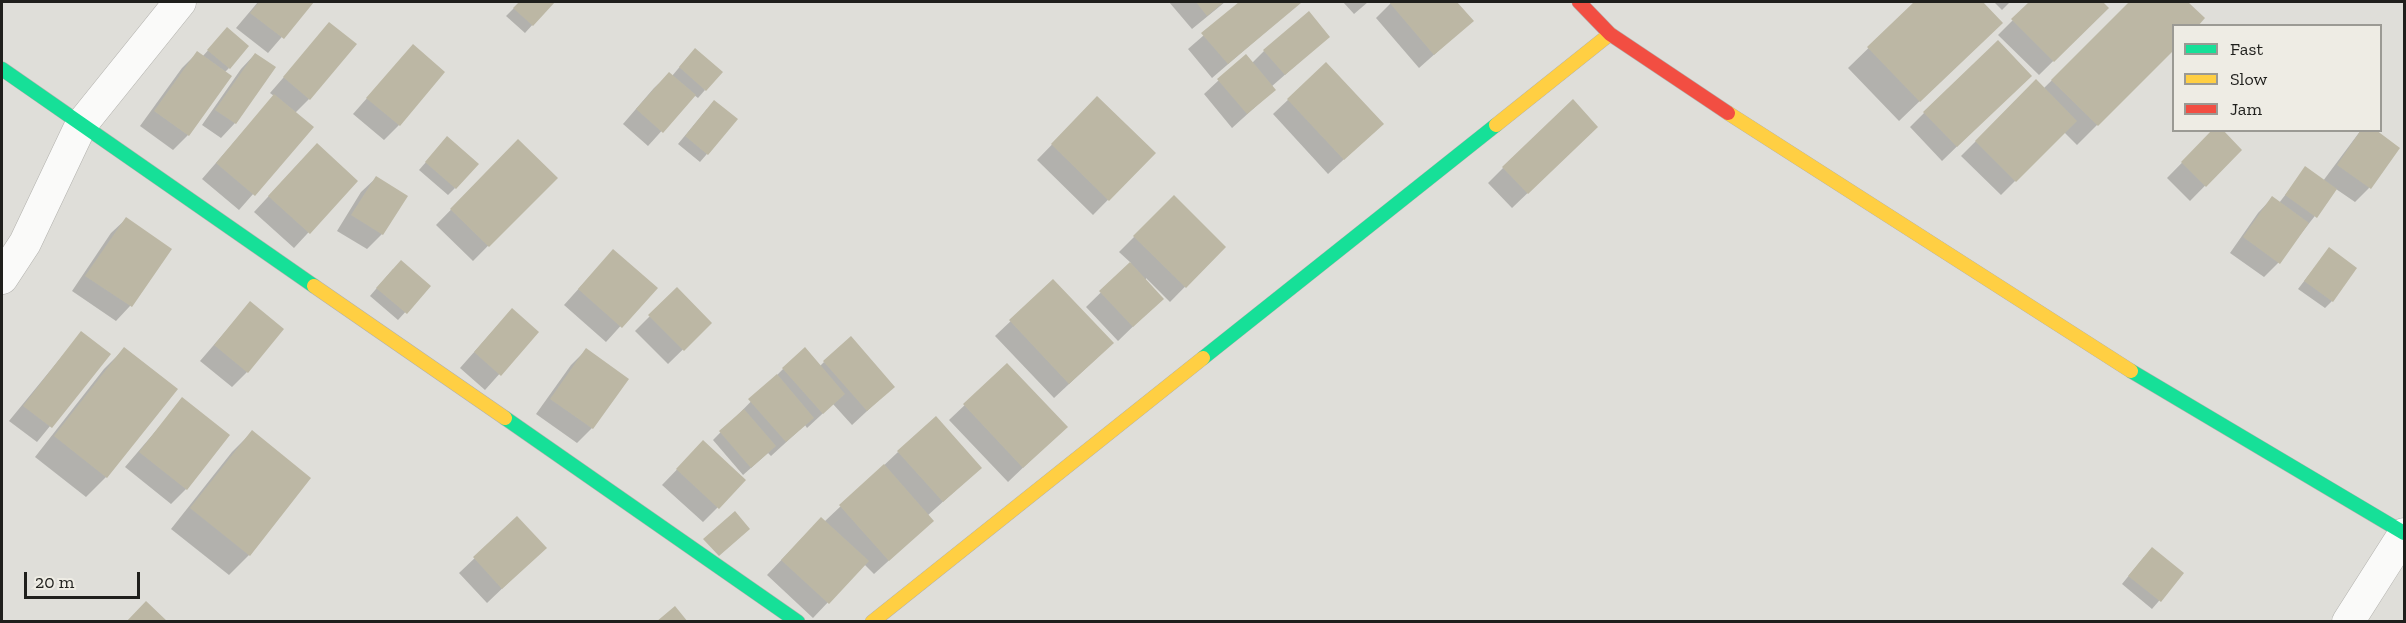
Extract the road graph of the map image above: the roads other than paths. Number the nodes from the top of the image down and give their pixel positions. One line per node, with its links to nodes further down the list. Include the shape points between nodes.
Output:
1 (180, 2): 5 (street)
2 (1579, 2): 3 (street)
3 (1610, 34): 7 (street, via 2133,372); 9 (street)
4 (2, 69): 5 (street)
5 (81, 125): 6 (street, via 25,243); 8 (street)
6 (2, 278)
7 (2404, 534): 10 (street)
8 (798, 621)
9 (872, 621)
10 (2348, 621)

